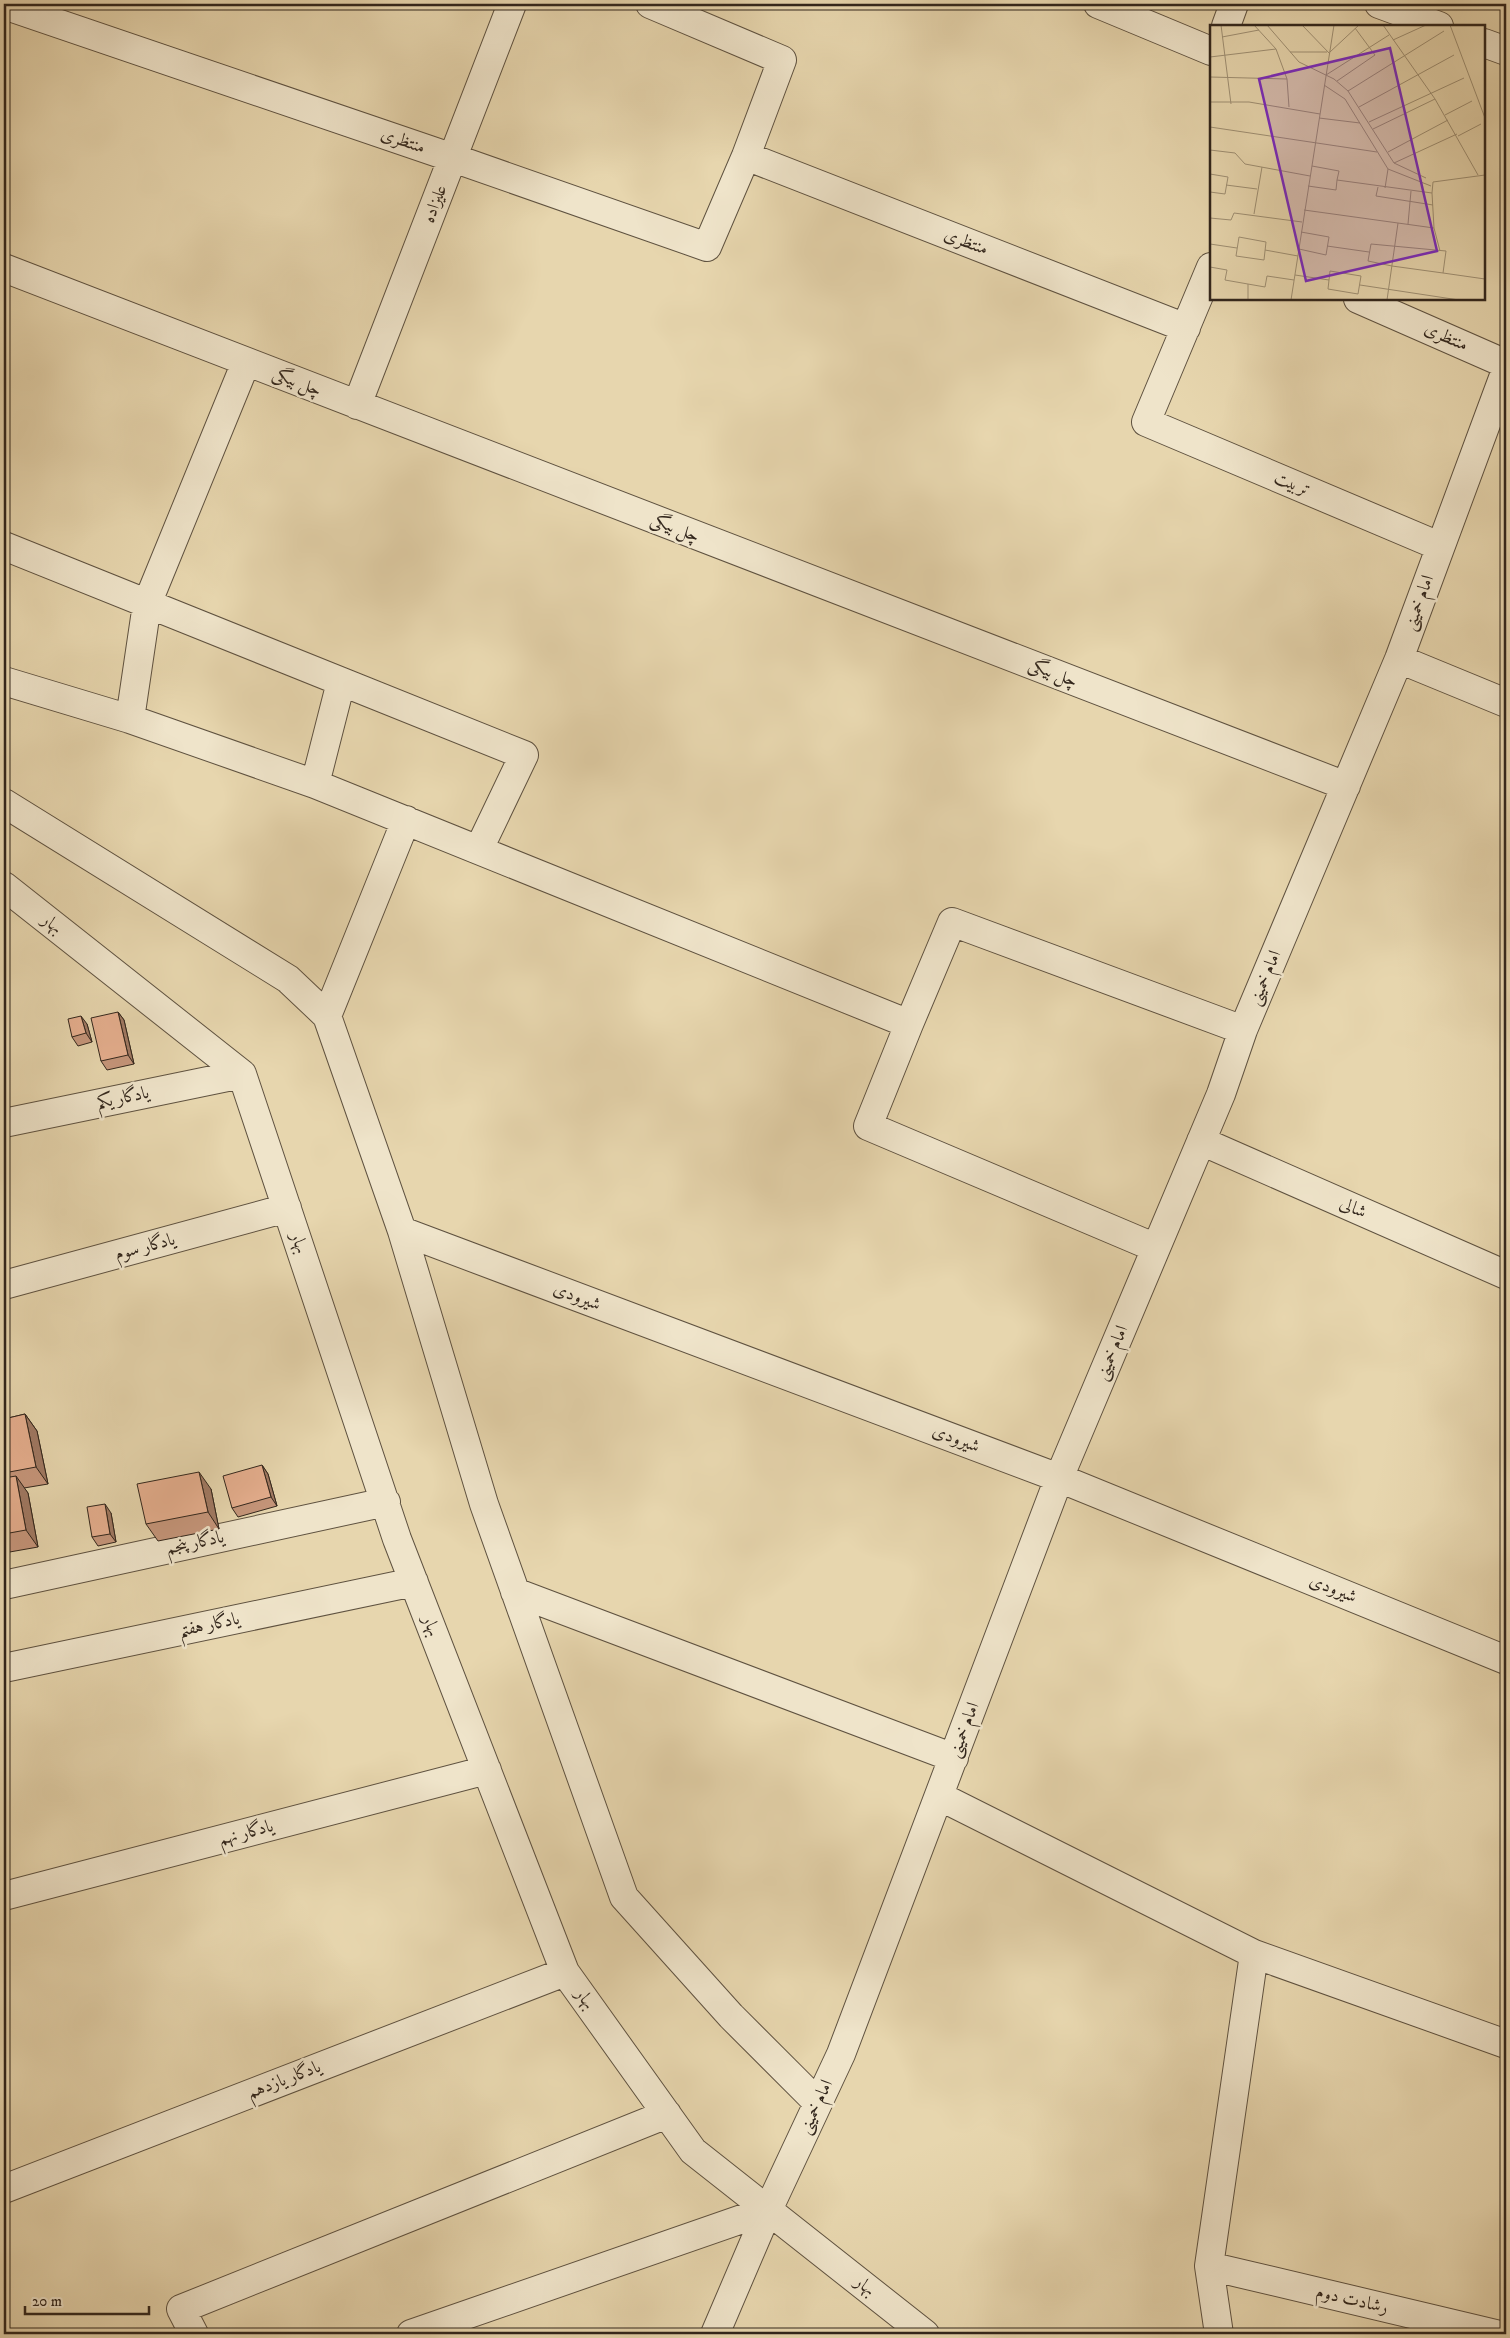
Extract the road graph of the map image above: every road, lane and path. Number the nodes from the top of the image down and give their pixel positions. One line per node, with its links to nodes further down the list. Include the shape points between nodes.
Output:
1 (512, 4): 13 (street, علیزاده)
2 (650, 4): 12 (street, منتظری, via 782,60)
3 (1098, 4): 10 (street)
4 (1234, 4): 7 (street)
5 (1379, 4): 8 (street)
6 (4, 6): 13 (street, منتظری)
7 (1226, 25)
8 (1436, 25)
9 (1485, 43): 11 (street)
10 (1210, 51)
11 (1506, 51)
12 (746, 156): 13 (street, منتظری, via 706,247); 17 (street, منتظری)
13 (453, 158): 21 (street, علیزاده)
14 (4, 268): 18 (street, چل بیگی)
15 (1210, 269): 17 (street)
16 (1360, 300): 19 (street, منتظری)
17 (1186, 328): 23 (street, تربیت, via 1146,422)
18 (246, 362): 21 (street, چل بیگی); 24 (street)
19 (1506, 364)
20 (1506, 370): 23 (street, امام خمینی)
21 (357, 405): 31 (street, چل بیگی)
22 (4, 546): 24 (street)
23 (1439, 546): 25 (street, امام خمینی)
24 (147, 604): 27 (street); 29 (street)
25 (1399, 659): 28 (street); 31 (street, امام خمینی)
26 (4, 681): 29 (street)
27 (341, 682): 30 (street); 34 (street, via 524,755)
28 (1506, 703)
29 (130, 719): 30 (street)
30 (315, 784): 33 (street)
31 (1346, 786): 38 (street, امام خمینی)
32 (4, 803): 36 (street, via 288,978)
33 (406, 820): 34 (street); 36 (street)
34 (479, 849): 37 (street)
35 (4, 886): 39 (street, بهار)
36 (327, 1016): 43 (street)
37 (909, 1024): 38 (street, via 952,922); 44 (street, via 868,1126)
38 (1243, 1030): 41 (street, امام خمینی, via 1221,1094)
39 (242, 1074): 40 (street, یادگار یکم); 42 (street, بهار)
40 (4, 1123)
41 (1200, 1141): 44 (street, امام خمینی); 45 (street, شالی)
42 (287, 1208): 46 (street, یادگار سوم); 48 (street, بهار)
43 (402, 1231): 47 (street, شیرودی); 51 (street, via 484,1504)
44 (1156, 1248): 47 (street, امام خمینی)
45 (1506, 1275)
46 (4, 1285)
47 (1059, 1478): 52 (street, شیرودی); 54 (street, امام خمینی)
48 (386, 1502): 49 (street, بهار); 50 (street, یادگار پنجم)
49 (414, 1582): 53 (street, یادگار هفتم); 55 (street, بهار)
50 (4, 1585)
51 (515, 1592): 54 (street); 61 (street, via 624,1897 731,2016)
52 (1506, 1660)
53 (4, 1668)
54 (954, 1758): 56 (street, امام خمینی)
55 (487, 1770): 57 (street, یادگار نهم); 59 (street, بهار)
56 (939, 1796): 58 (street); 61 (street, امام خمینی, via 841,2054)
57 (4, 1896)
58 (1254, 1954): 60 (street); 65 (street)
59 (565, 1972): 62 (street, بهار); 63 (street, یادگار یازدهم)
60 (1506, 2044)
61 (818, 2103): 64 (street, امام خمینی)
62 (667, 2114): 64 (street, بهار, via 693,2151); 66 (street, via 181,2309)
63 (4, 2189)
64 (768, 2210): 67 (street); 68 (street, امام خمینی); 69 (street, بهار)
65 (1209, 2266): 70 (street); 71 (street, رشادت دوم)
66 (194, 2334)
67 (411, 2334)
68 (715, 2334)
69 (925, 2334)
70 (1219, 2334)
71 (1496, 2334)

